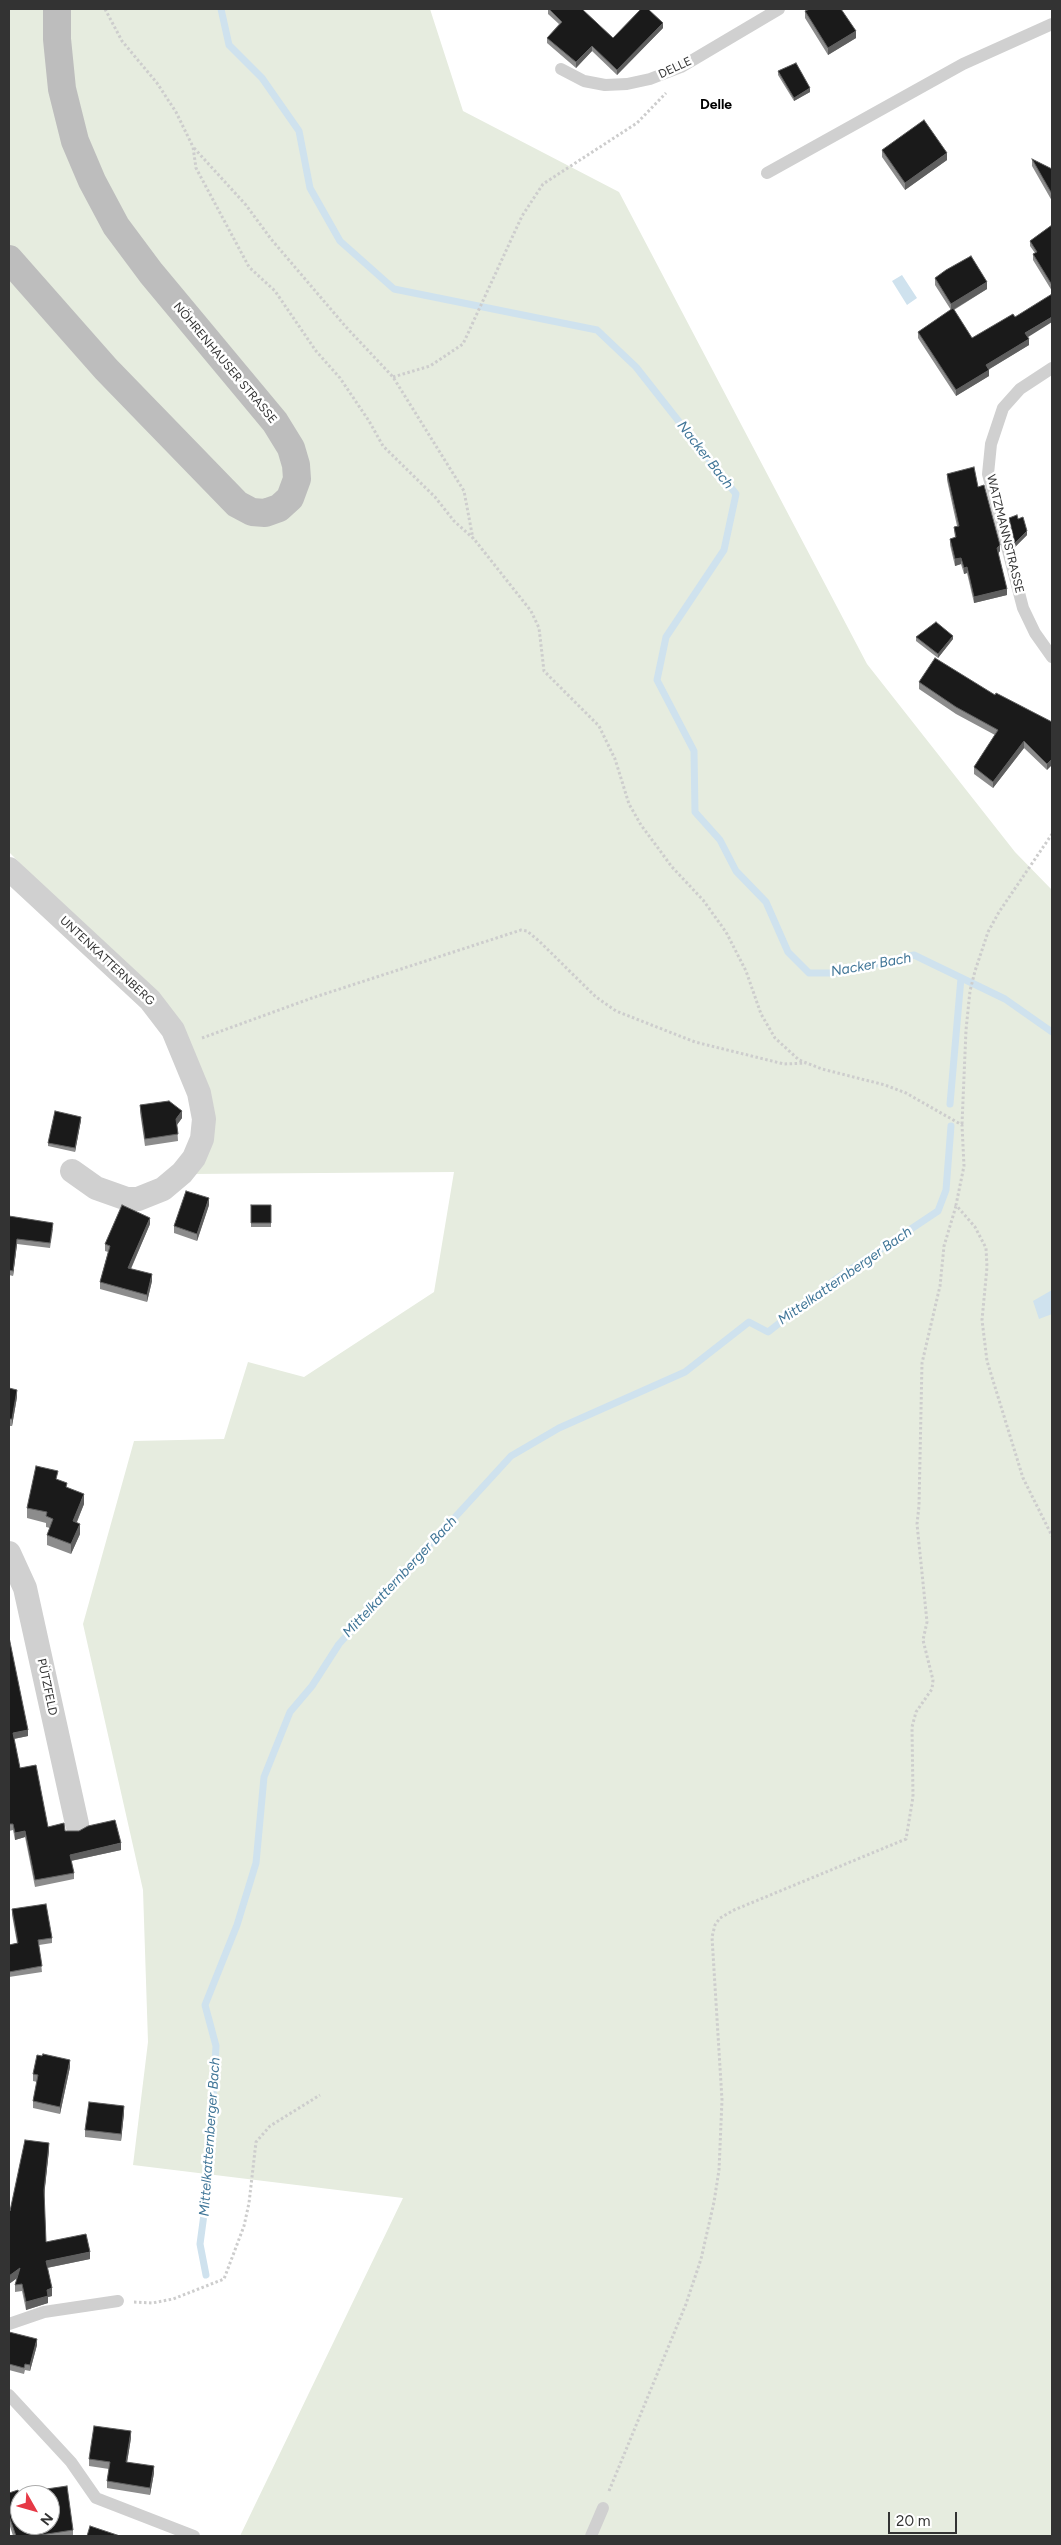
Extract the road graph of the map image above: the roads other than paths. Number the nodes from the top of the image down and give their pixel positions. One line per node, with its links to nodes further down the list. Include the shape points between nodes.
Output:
1 (57, 9): 6 (street, NÖHRENHAUSER STRASSE, via 62,89 75,141 92,181 125,240 265,409 286,440 298,479 285,503 264,514 237,504 106,369)
2 (780, 9): 4 (lane, DELLE, via 681,67 650,79 604,84 584,81)
3 (1052, 24): 5 (lane, via 963,64)
4 (561, 69)
5 (768, 173)
6 (9, 259)
7 (1052, 368): 8 (lane, WATZMANNSTRASSE, via 1020,390 1003,408 991,444 988,474 1023,608)
8 (1052, 657)
9 (9, 869): 10 (street, UNTENKATTERNBERG, via 150,1000 174,1030 199,1093 204,1120 194,1158 182,1173 157,1192 127,1199 96,1188)
10 (72, 1172)
11 (9, 1553): 12 (street, PÜTZFELD, via 25,1588)
12 (77, 1824)
13 (118, 2301): 14 (lane, via 44,2312)
14 (9, 2324)
15 (9, 2395): 17 (lane, via 71,2462 96,2498)
16 (602, 2508): 18 (lane)
17 (194, 2536)
18 (591, 2536)

